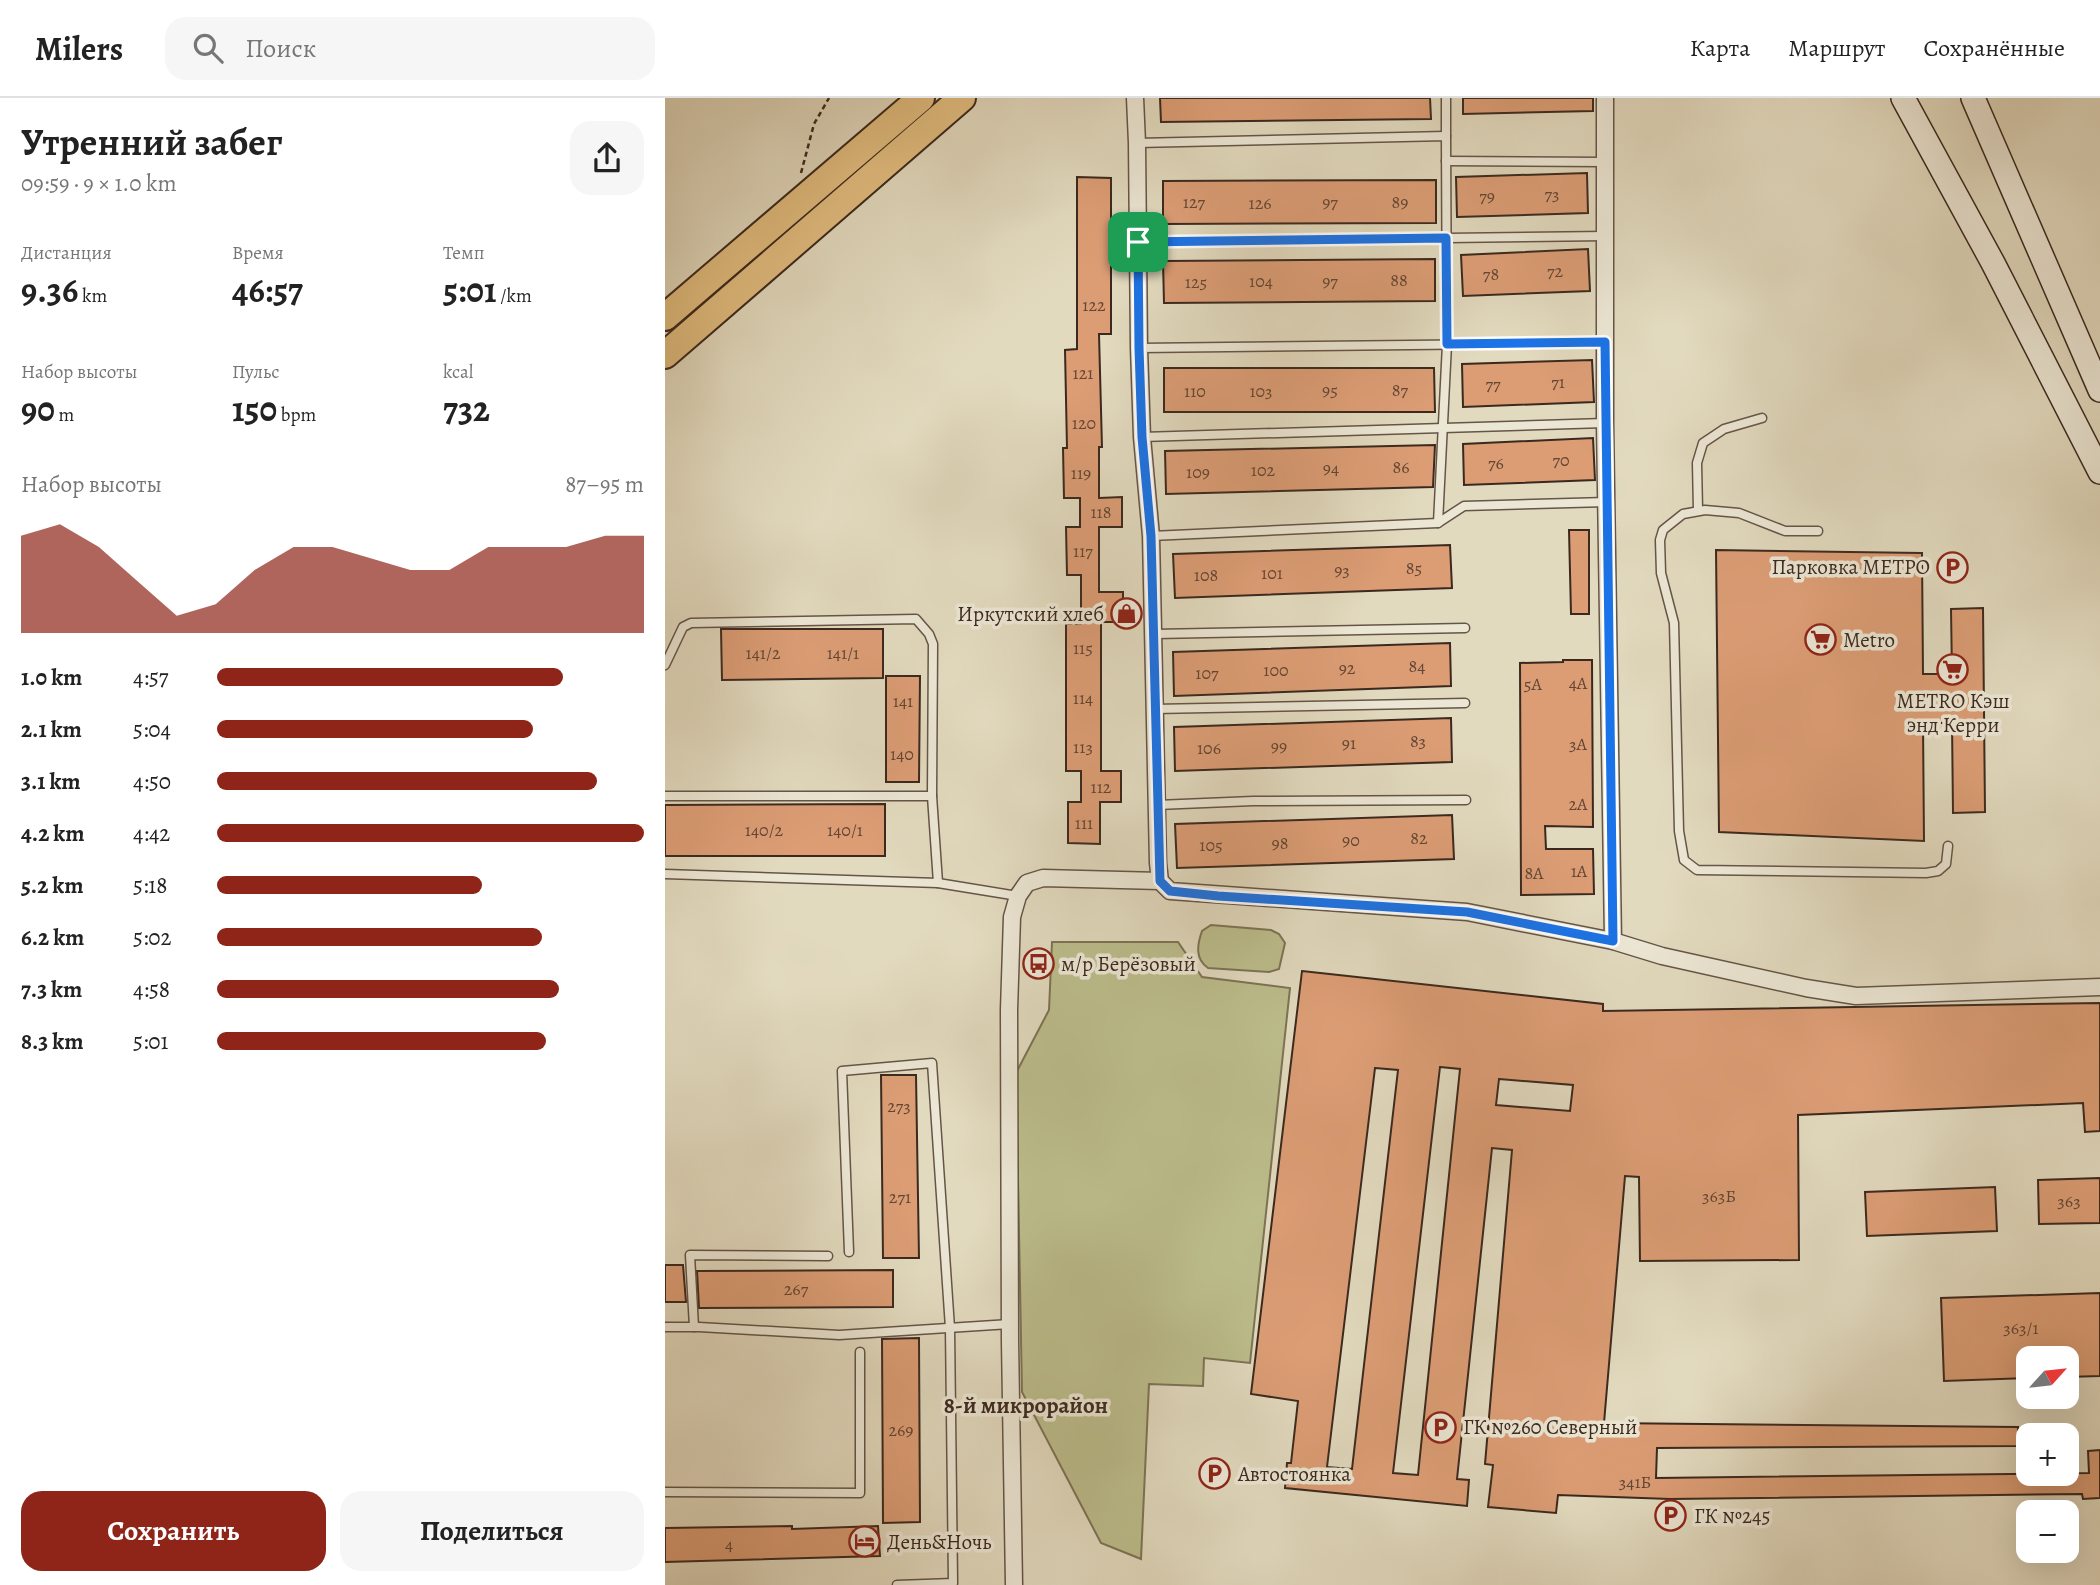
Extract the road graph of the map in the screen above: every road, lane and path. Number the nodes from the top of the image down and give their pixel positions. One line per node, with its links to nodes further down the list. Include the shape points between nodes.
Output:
1 (829, 98): 13 (path, via 808,142)
2 (921, 98): 13 (main road)
3 (962, 98): 21 (main road)
4 (1135, 98): 10 (street)
5 (1446, 98): 9 (lane)
6 (1605, 98): 12 (street)
7 (1903, 98): 27 (main road)
8 (1973, 98): 22 (main road)
9 (1446, 136): 10 (lane); 11 (lane)
10 (1137, 143): 16 (street)
11 (1446, 161): 12 (lane); 15 (lane)
12 (1604, 162): 14 (street)
13 (796, 205): 17 (main road)
14 (1606, 236): 15 (lane); 18 (street)
15 (1446, 238): 16 (lane); 19 (lane)
16 (1138, 242): 20 (street)
17 (665, 317)
18 (1605, 342): 19 (lane); 24 (street)
19 (1447, 344): 20 (lane); 25 (lane)
20 (1139, 348): 26 (street)
21 (665, 355)
22 (2099, 383)
23 (1762, 418): 29 (lane, via 1724,429 1703,443 1697,463)
24 (1605, 423): 25 (lane); 28 (street)
25 (1444, 429): 26 (lane); 30 (lane)
26 (1142, 437): 32 (street)
27 (2100, 472)
28 (1607, 502): 30 (lane, via 1464,506); 47 (street)
29 (1697, 510): 31 (lane, via 1739,513 1785,531); 42 (lane, via 1668,523 1660,547 1661,573 1674,623 1679,831 1687,865 1697,870 1926,873 1946,864)
30 (1439, 523): 32 (lane)
31 (1818, 531)
32 (1151, 536): 34 (street)
33 (1465, 628): 34 (lane)
34 (1155, 634): 37 (street)
35 (665, 664): 39 (lane, via 683,627 691,623 916,619 933,644)
36 (1465, 703): 37 (lane)
37 (1154, 709): 41 (street)
38 (665, 796): 39 (lane)
39 (932, 796): 45 (lane)
40 (1466, 800): 41 (lane)
41 (1157, 805): 44 (street)
42 (1948, 846)
43 (665, 874): 45 (lane)
44 (1160, 881): 46 (street, via 1043,878 1027,883); 47 (street, via 1170,891 1218,896 1467,912)
45 (938, 883): 46 (lane)
46 (1018, 896): 51 (street, via 1012,917 1009,1010)
47 (1613, 941): 48 (street, via 1688,962 1856,996)
48 (2100, 987)
49 (849, 1252): 54 (lane, via 842,1071 932,1063)
50 (828, 1256): 53 (lane, via 690,1255)
51 (1010, 1324): 54 (lane); 58 (street)
52 (665, 1327): 53 (lane)
53 (694, 1327): 54 (lane, via 839,1335)
54 (950, 1328): 57 (lane, via 953,1583)
55 (860, 1352): 56 (lane, via 860,1493)
56 (665, 1492)
57 (897, 1585)
58 (1014, 1585)

